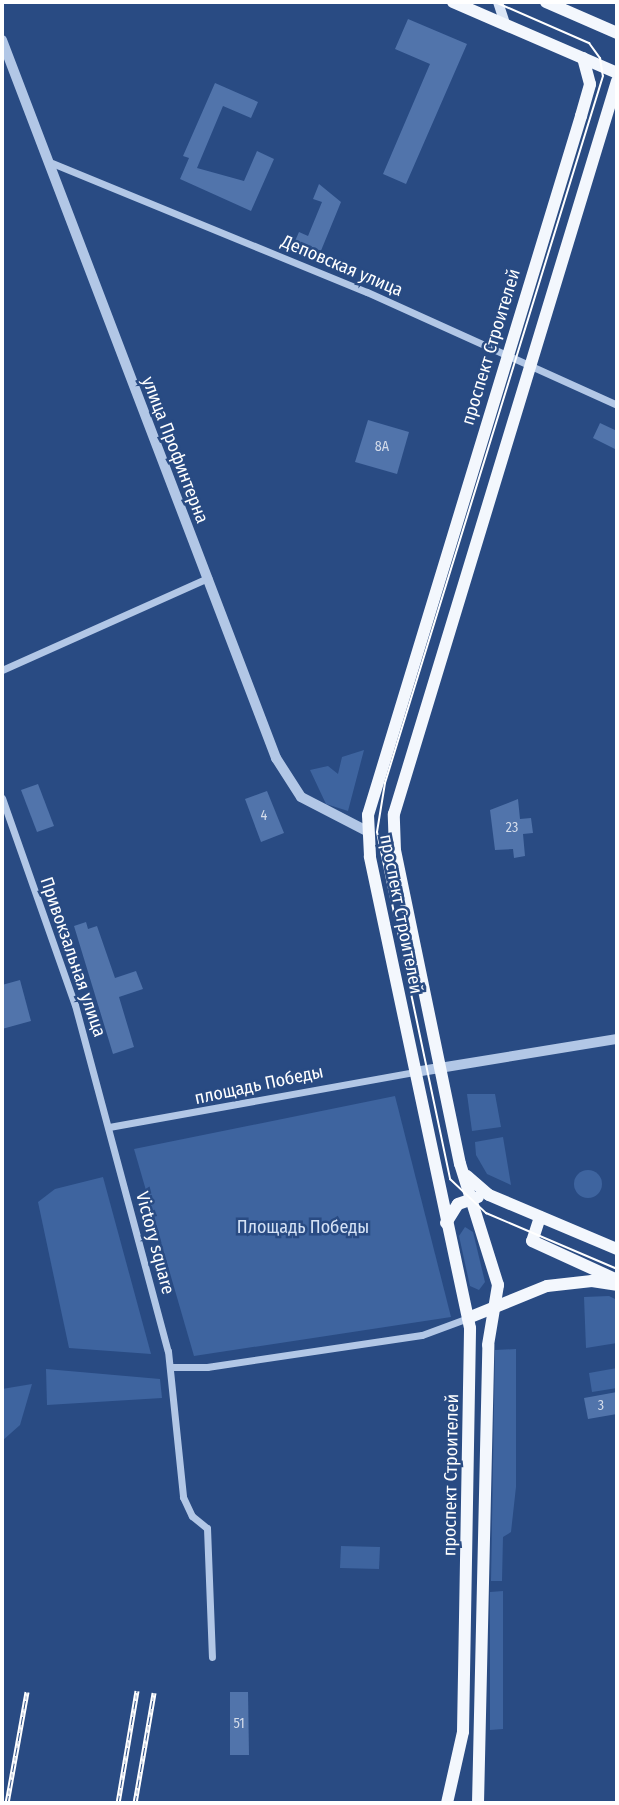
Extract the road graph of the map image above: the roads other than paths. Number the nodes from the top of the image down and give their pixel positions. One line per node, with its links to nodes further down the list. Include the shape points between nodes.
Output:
1 (453, 2): 4 (main road)
2 (498, 2): 4 (main road)
3 (546, 2): 5 (main road)
4 (505, 24): 7 (main road)
5 (617, 33)
6 (2, 40): 10 (street, улица Профинтерна)
7 (583, 58): 8 (main road); 11 (main road, проспект Строителей, via 590,84)
8 (617, 72)
9 (617, 81): 12 (main road, проспект Строителей)
10 (52, 163): 11 (street, Деповская улица); 14 (street, улица Профинтерна)
11 (506, 355): 12 (street, Деповская улица); 15 (main road, проспект Строителей)
12 (529, 366): 13 (street, Деповская улица); 16 (main road, проспект Строителей)
13 (617, 405)
14 (208, 578): 17 (street); 19 (street, улица Профинтерна, via 284,776 312,804)
15 (419, 640): 16 (main road); 19 (main road, проспект Строителей, via 375,780)
16 (442, 646): 21 (main road, проспект Строителей, via 400,787 393,833)
17 (2, 670)
18 (2, 798): 23 (street, Привокзальная улица, via 75,1005)
19 (367, 831): 22 (main road, проспект Строителей)
20 (617, 1039): 21 (street)
21 (440, 1068): 22 (street); 24 (main road, проспект Строителей)
22 (415, 1072): 23 (street, площадь Победы); 28 (main road, проспект Строителей)
23 (109, 1127): 33 (street, Victory square)
24 (460, 1164): 25 (main road, проспект Строителей); 26 (main road, via 476,1185)
25 (472, 1196): 26 (main road); 28 (main road, via 458,1204); 31 (main road, проспект Строителей, via 498,1284)
26 (503, 1201): 27 (main road)
27 (540, 1217): 29 (main road); 30 (main road, via 532,1241)
28 (446, 1223): 32 (main road, проспект Строителей)
29 (617, 1249)
30 (617, 1283): 31 (main road, via 558,1284)
31 (496, 1304): 32 (main road); 36 (main road, проспект Строителей, via 488,1345)
32 (468, 1318): 33 (street, via 422,1335 207,1367); 35 (main road, проспект Строителей, via 463,1732)
33 (171, 1367): 34 (street, via 183,1497 192,1516 207,1528)
34 (212, 1657)
35 (447, 1803)
36 (478, 1803)

